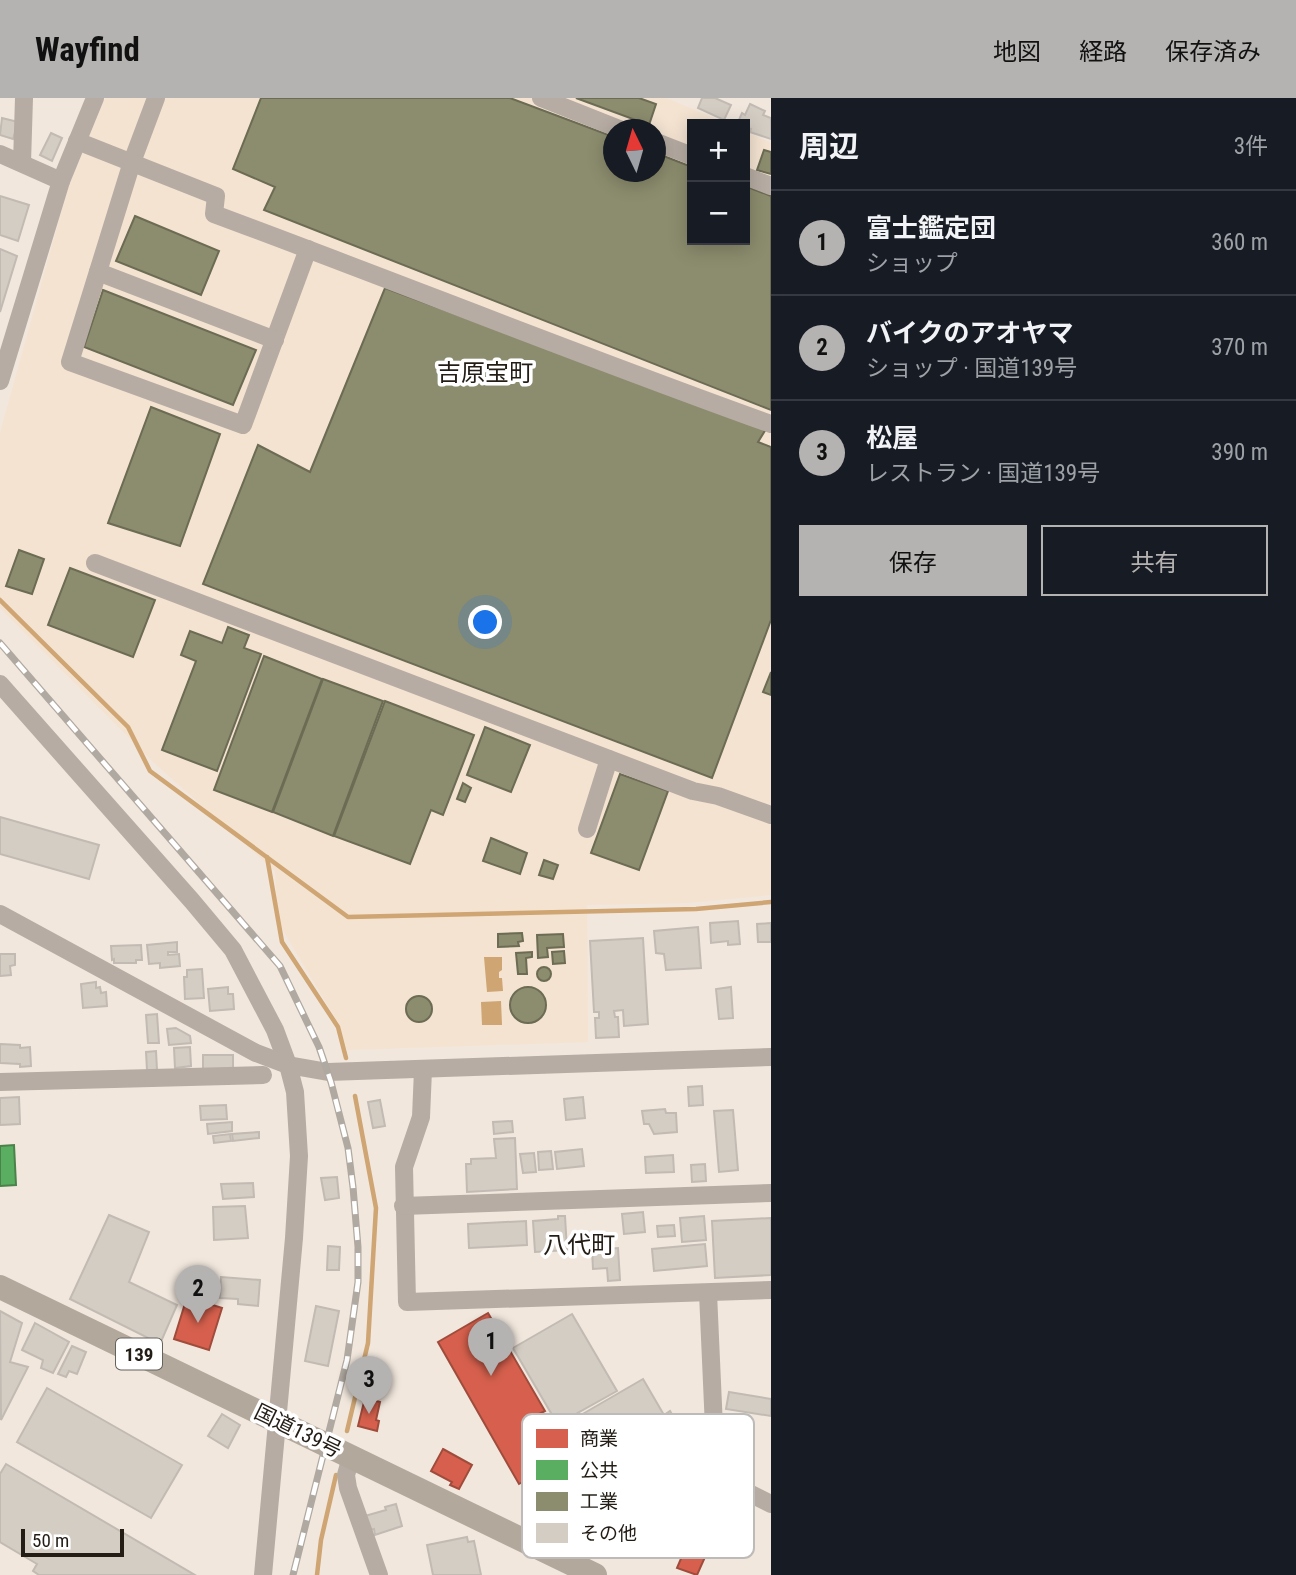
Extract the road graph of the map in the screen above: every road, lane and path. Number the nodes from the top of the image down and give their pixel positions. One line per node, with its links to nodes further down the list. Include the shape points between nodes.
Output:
1 (24, 98): 11 (street)
2 (95, 98): 6 (street)
3 (156, 98): 10 (street)
4 (541, 98): 5 (street)
5 (603, 122)
6 (77, 141): 10 (street); 13 (street)
7 (666, 146): 9 (street)
8 (0, 154): 11 (street)
9 (687, 154)
10 (132, 162): 15 (street, via 216,195 214,214); 16 (street)
11 (22, 163): 13 (street)
12 (750, 178): 14 (street)
13 (61, 181): 18 (street)
14 (771, 186)
15 (308, 249): 17 (street); 19 (street)
16 (98, 272): 17 (street); 17 (street, via 70,362 243,425)
17 (275, 340)
18 (0, 381)
19 (771, 424)
20 (95, 563): 22 (street)
21 (0, 684): 27 (street, via 233,950)
22 (609, 759): 23 (street); 24 (street)
23 (771, 815)
24 (587, 829)
25 (0, 914): 27 (street, via 256,1053)
26 (771, 1057): 28 (street)
27 (288, 1065): 28 (street, via 327,1072); 37 (street, via 295,1092 299,1156)
28 (423, 1070): 32 (street, via 421,1117 404,1167)
29 (263, 1075): 30 (street)
30 (0, 1082)
31 (771, 1193): 32 (street)
32 (403, 1206): 35 (street, via 407,1302)
33 (0, 1287): 37 (highway, 国道139号 / 139)
34 (771, 1290): 35 (street)
35 (708, 1293): 36 (street)
36 (713, 1414)
37 (278, 1420): 38 (highway, 国道139号 / 139); 43 (street)
38 (351, 1457): 41 (highway, 国道139号 / 139); 44 (street, via 348,1488)
39 (754, 1496): 40 (street)
40 (771, 1504)
41 (522, 1540)
42 (560, 1558): 45 (highway, 国道139号 / 139)
43 (263, 1575)
44 (379, 1575)
45 (595, 1575)

